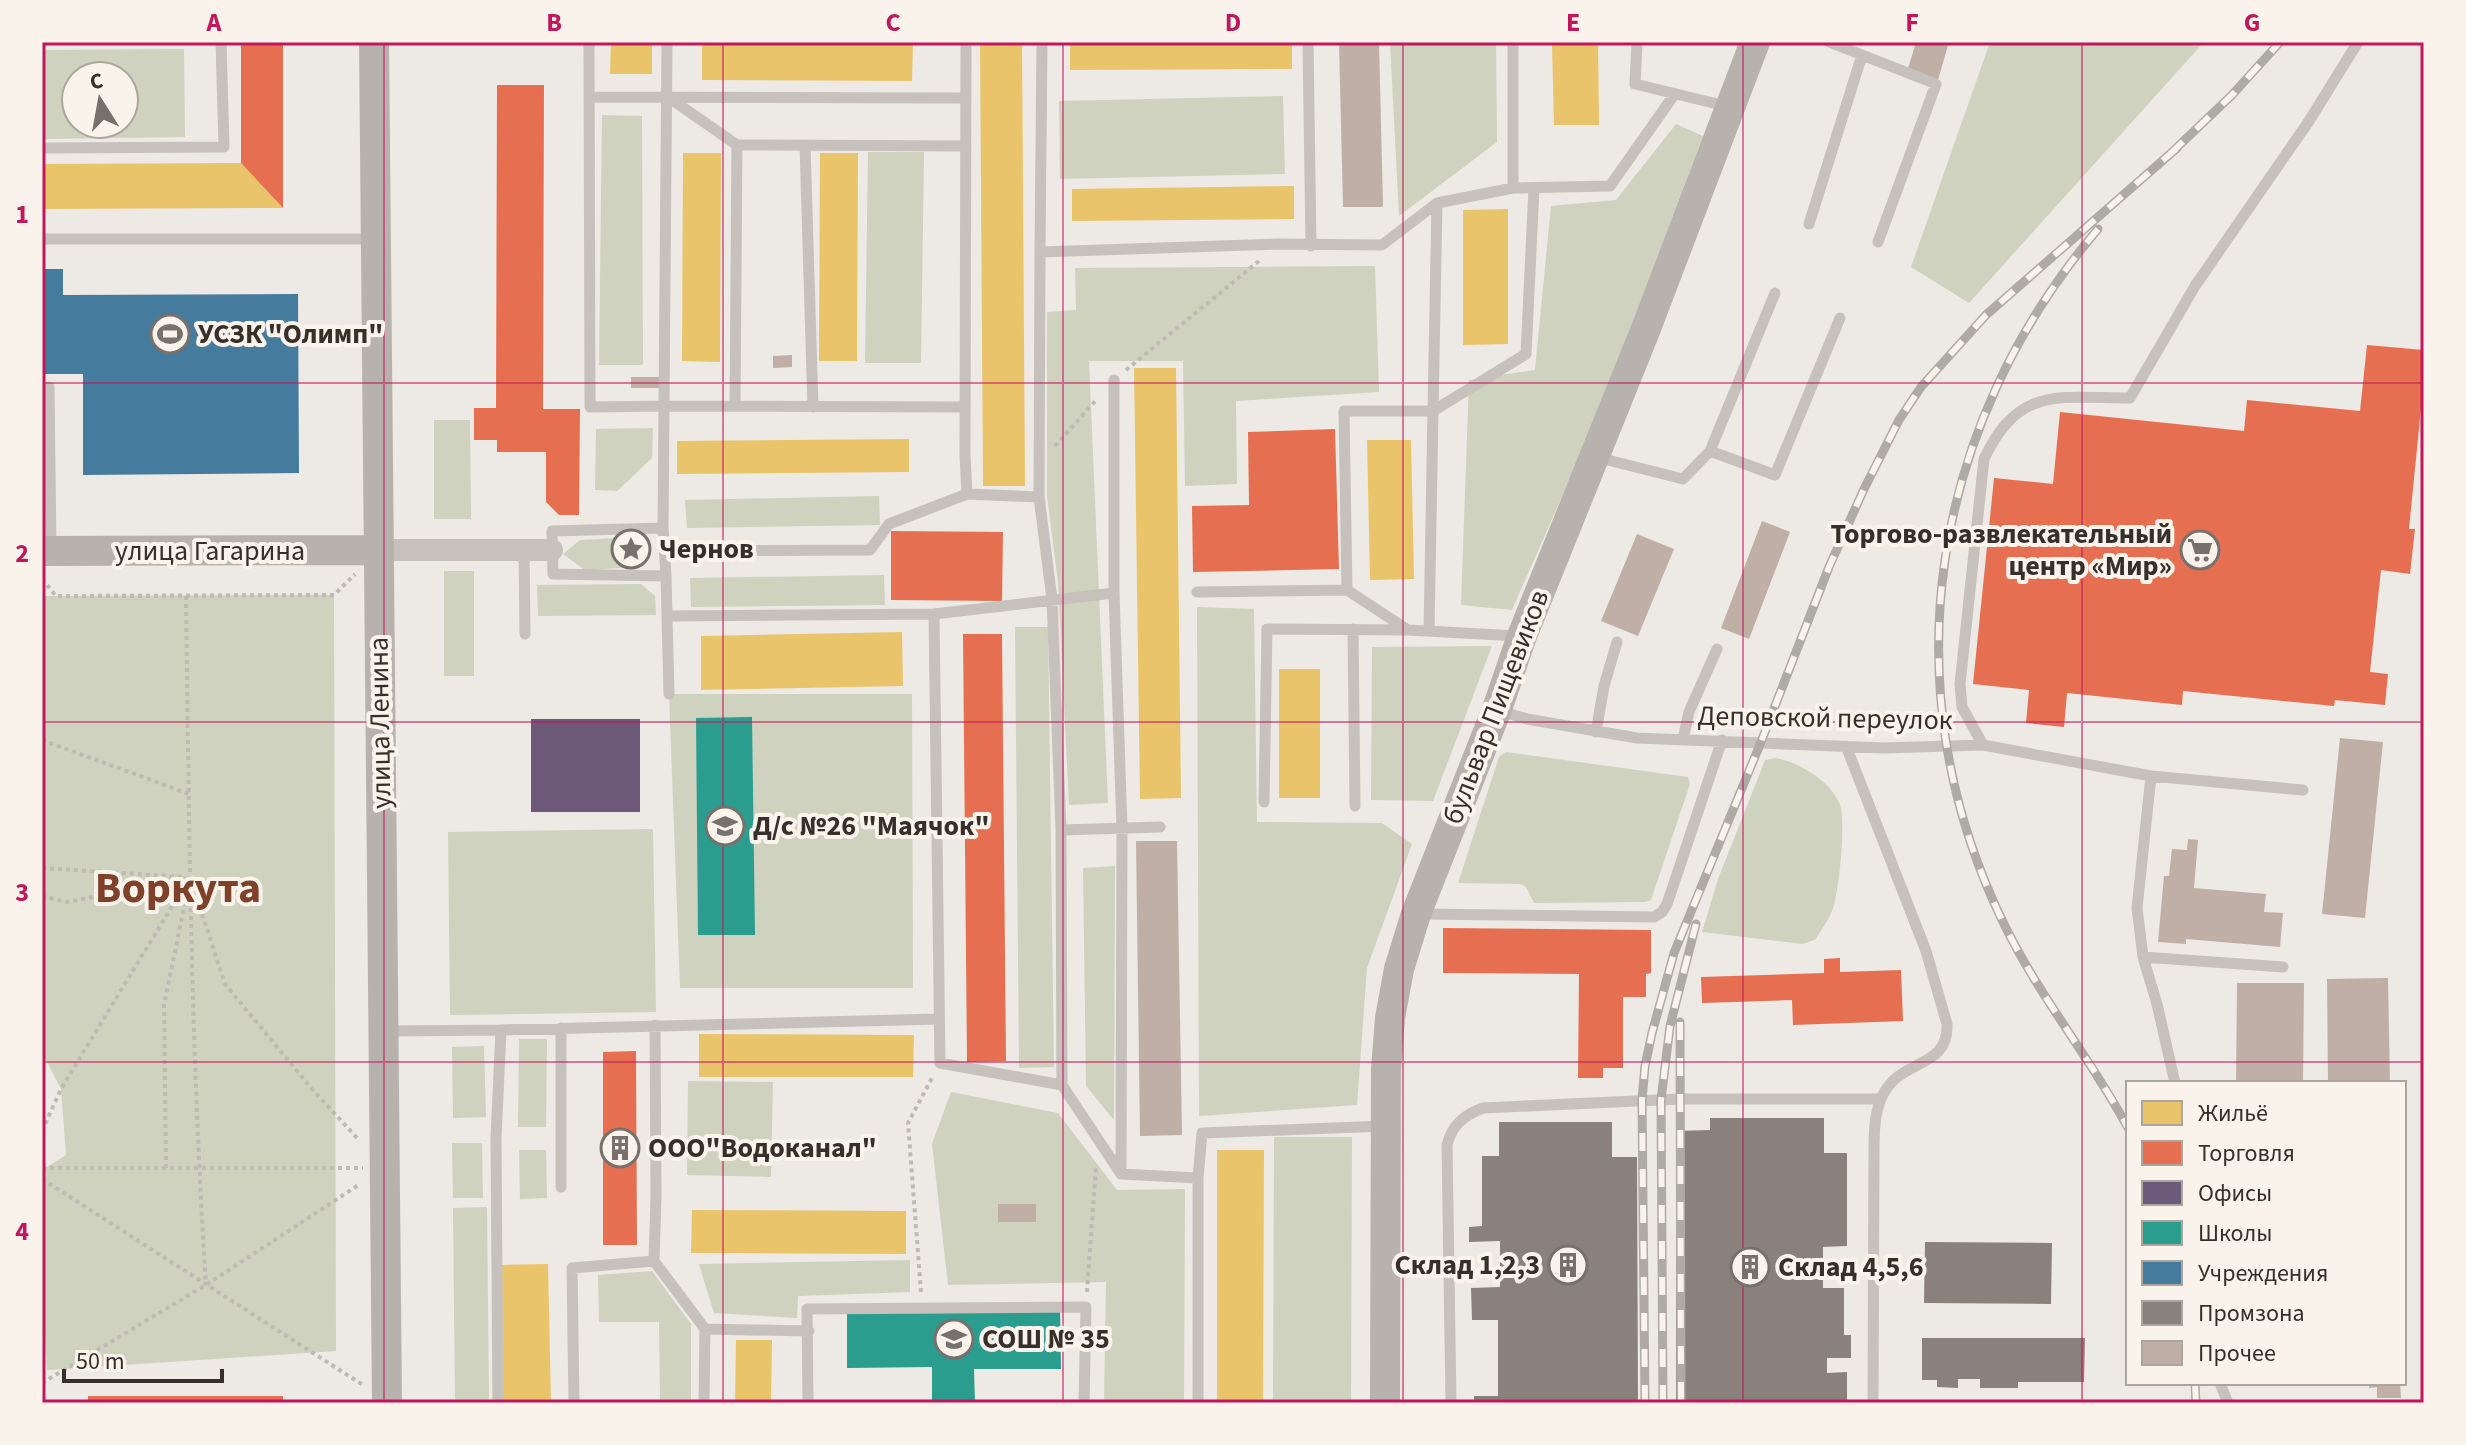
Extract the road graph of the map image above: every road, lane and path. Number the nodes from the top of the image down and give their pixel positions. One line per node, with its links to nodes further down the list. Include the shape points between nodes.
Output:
1 (221, 42): 22 (lane, via 224,147)
2 (374, 42): 28 (main road, улица Ленина)
3 (589, 42): 15 (lane)
4 (667, 42): 16 (lane)
5 (966, 42): 17 (lane)
6 (1042, 42): 32 (lane)
7 (1308, 42): 31 (lane)
8 (1513, 42): 23 (lane)
9 (1637, 42): 14 (lane, via 1635,84)
10 (1755, 42): 18 (main road, бульвар Пищевиков)
11 (1829, 42): 13 (lane)
12 (2358, 42): 74 (lane, via 2195,286 2130,398 2040,401 2009,418 1991,444 1984,459 1960,684 1962,707)
13 (1862, 55): 26 (lane); 29 (lane, via 1936,84)
14 (1674, 95): 18 (lane); 24 (lane, via 1610,186)
15 (589, 97): 16 (lane); 37 (lane, via 590,407)
16 (667, 97): 17 (lane); 19 (lane); 37 (lane)
17 (966, 98): 21 (lane)
18 (1730, 107): 43 (main road, бульвар Пищевиков)
19 (737, 145): 20 (lane); 38 (lane)
20 (805, 145): 21 (lane); 39 (lane)
21 (966, 146): 40 (lane)
22 (42, 148)
23 (1513, 188): 24 (lane); 25 (lane)
24 (1534, 188): 41 (lane, via 1526,354)
25 (1437, 203): 31 (lane, via 1382,245); 41 (lane)
26 (1809, 224)
27 (42, 239): 28 (lane)
28 (376, 239): 48 (main road, улица Ленина)
29 (1878, 242)
30 (1279, 244): 31 (lane); 32 (lane); 35 (path)
31 (1311, 246)
32 (1040, 252): 44 (lane)
33 (1775, 293): 42 (lane)
34 (1840, 318): 42 (lane, via 1775,475)
35 (1114, 380): 44 (path); 56 (lane)
36 (49, 387): 52 (lane)
37 (664, 406): 38 (lane); 47 (lane)
38 (735, 406): 39 (lane)
39 (813, 407): 40 (lane)
40 (965, 407): 45 (lane)
41 (1433, 411): 54 (lane, via 1344,411); 63 (lane)
42 (1710, 451): 43 (lane, via 1683,479)
43 (1596, 456): 65 (main road, бульвар Пищевиков)
44 (1038, 466): 46 (lane)
45 (967, 494): 46 (lane); 51 (lane, via 889,524 870,550)
46 (1039, 497): 58 (lane)
47 (663, 528): 50 (lane, via 552,531); 51 (lane)
48 (379, 550): 49 (street); 52 (main road, улица Гагарина); 57 (path, via 334,595); 94 (main road, улица Ленина)
49 (524, 550): 50 (street); 64 (lane)
50 (552, 550): 53 (lane, via 553,574)
51 (665, 551): 53 (lane)
52 (45, 561): 57 (path, via 56,596)
53 (666, 576): 60 (lane)
54 (1347, 590): 55 (lane); 62 (lane)
55 (1197, 592)
56 (1114, 593): 58 (lane); 82 (lane)
57 (186, 596): 78 (path)
58 (1052, 599): 59 (lane); 83 (lane)
59 (934, 614): 60 (lane); 90 (lane)
60 (668, 616): 68 (lane)
61 (1353, 629): 62 (lane); 79 (lane, via 1267,629); 80 (lane)
62 (1408, 630): 63 (lane)
63 (1429, 631): 65 (lane)
64 (525, 634)
65 (1522, 636): 69 (main road, бульвар Пищевиков)
66 (1617, 642): 70 (lane)
67 (1717, 649): 71 (lane)
68 (669, 694)
69 (1497, 709): 70 (lane, Деповской переулок); 87 (main road, бульвар Пищевиков)
70 (1596, 732): 71 (lane, Деповской переулок)
71 (1683, 739): 73 (lane, Деповской переулок)
72 (42, 740): 78 (path)
73 (1722, 740): 75 (lane, Деповской переулок); 87 (lane, via 1667,904 1654,917)
74 (1983, 745): 75 (lane, Деповской переулок); 76 (lane, Деповской переулок)
75 (1846, 746): 98 (lane, via 1926,951 1947,1024 1948,1035 1936,1055 1899,1075)
76 (2151, 776): 77 (lane, Деповской переулок); 88 (lane, via 2137,908)
77 (2303, 790)
78 (189, 794): 85 (path)
79 (1264, 802)
80 (1355, 806)
81 (1160, 827): 82 (lane)
82 (1122, 828): 83 (lane); 106 (lane)
83 (1061, 830): 97 (lane)
84 (42, 868): 85 (path)
85 (190, 878): 86 (path, via 67,902); 100 (path); 103 (path, via 164,1005); 104 (path); 105 (path, via 225,984)
86 (42, 896)
87 (1416, 914): 99 (main road, бульвар Пищевиков, via 1390,1018)
88 (2143, 957): 89 (lane); 96 (lane)
89 (2283, 967)
90 (939, 1019): 91 (lane); 95 (lane)
91 (655, 1025): 92 (lane); 110 (lane)
92 (561, 1028): 93 (lane); 109 (lane)
93 (501, 1030): 94 (lane); 118 (lane, via 496,1138)
94 (383, 1031): 105 (main road, улица Ленина)
95 (940, 1063): 97 (lane); 113 (path, via 908,1123)
96 (2175, 1081)
97 (1062, 1085): 101 (lane)
98 (1881, 1099): 125 (lane, via 1515,1106 1483,1108 1461,1119 1447,1145); 126 (lane, via 1874,1128)
99 (1386, 1126): 107 (lane, via 1202,1133); 124 (main road, бульвар Пищевиков)
100 (42, 1131)
101 (1098, 1140): 106 (lane); 112 (path)
102 (42, 1168): 103 (path)
103 (166, 1168): 104 (path)
104 (198, 1168): 105 (path); 111 (path)
105 (385, 1168): 111 (path); 117 (main road, улица Ленина)
106 (1121, 1174): 107 (lane)
107 (1198, 1178): 123 (lane)
108 (42, 1179): 111 (path)
109 (561, 1187)
110 (654, 1261): 114 (lane); 119 (lane, via 572,1268)
111 (206, 1285): 116 (path); 117 (path)
112 (1086, 1307): 113 (lane); 122 (lane)
113 (922, 1310): 115 (lane, via 807,1309)
114 (705, 1329): 115 (lane); 120 (lane)
115 (809, 1331): 121 (lane)
116 (42, 1383)
117 (387, 1401)
118 (498, 1403)
119 (574, 1403)
120 (704, 1403)
121 (808, 1403)
122 (1084, 1403)
123 (1198, 1403)
124 (1385, 1403)
125 (1451, 1403)
126 (1873, 1403)

